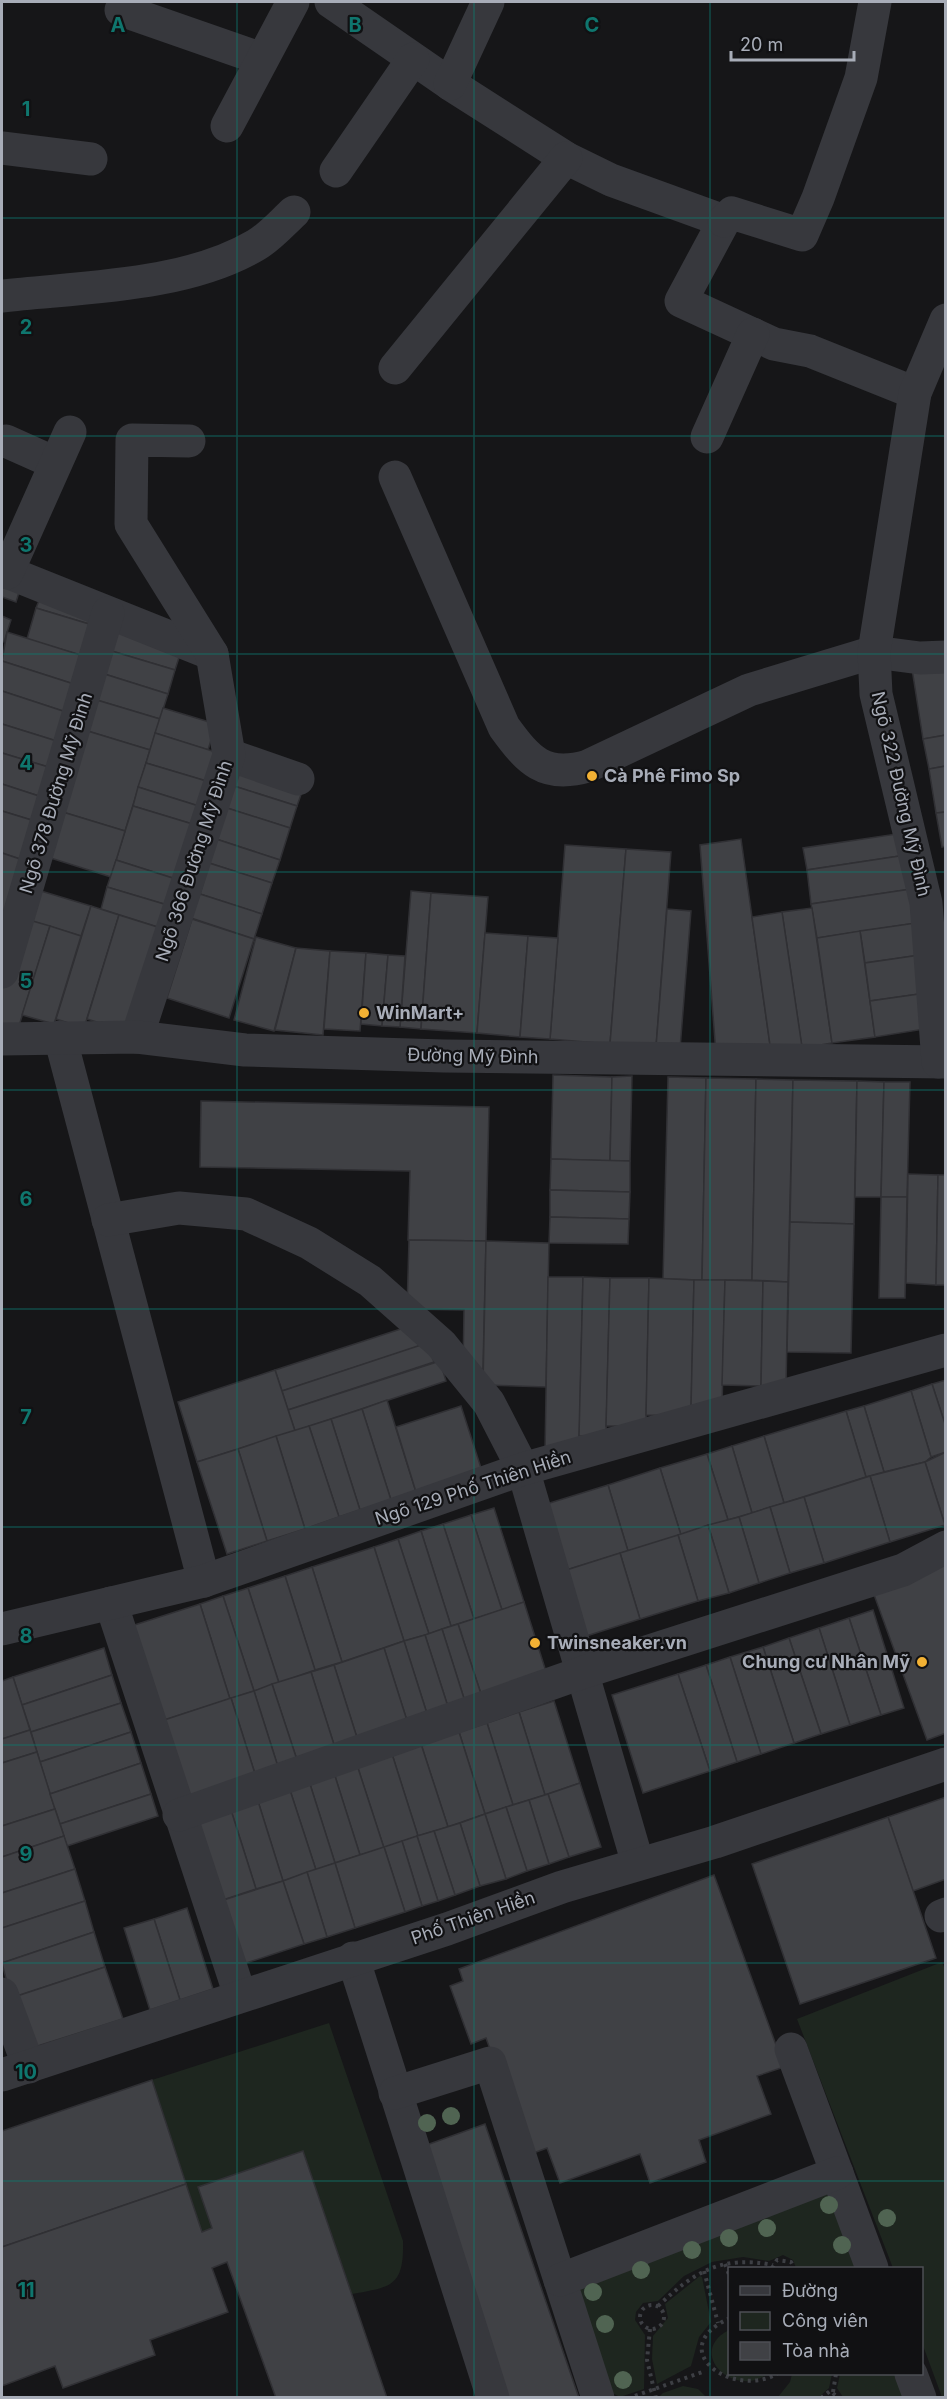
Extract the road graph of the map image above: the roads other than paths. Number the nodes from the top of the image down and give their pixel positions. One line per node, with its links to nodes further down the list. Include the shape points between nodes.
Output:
1 (293, 2): 6 (street)
2 (331, 2): 7 (street)
3 (488, 2): 8 (street)
4 (875, 2): 15 (street, via 861,78 802,235 732,213)
5 (121, 10): 6 (street)
6 (262, 59): 9 (street)
7 (413, 59): 8 (street); 13 (street)
8 (450, 84): 11 (street)
9 (227, 126)
10 (2, 148): 12 (street)
11 (566, 158): 15 (street, via 612,180); 19 (street)
12 (92, 159)
13 (336, 171)
14 (294, 212): 16 (street, via 257,244 213,266 147,279)
15 (724, 221): 18 (street, via 681,301)
16 (2, 296)
17 (945, 320): 20 (street, Ngõ 322 Đường Mỹ Đình)
18 (753, 334): 20 (street, via 774,344 810,351); 22 (street)
19 (395, 368)
20 (915, 393): 29 (street, Ngõ 322 Đường Mỹ Đình)
21 (70, 432): 25 (street)
22 (707, 437)
23 (6, 441): 25 (street)
24 (189, 441): 30 (street, Ngõ 366 Đường Mỹ Đình, via 132,440 131,524)
25 (56, 463): 27 (street)
26 (395, 477): 29 (street, via 504,727 525,756 545,767 570,771 588,766 749,690)
27 (4, 571): 28 (street)
28 (108, 613): 30 (street); 34 (street, Ngõ 378 Đường Mỹ Đình)
29 (874, 652): 31 (street); 38 (street, Ngõ 322 Đường Mỹ Đình, via 876,694 926,903)
30 (212, 654): 32 (street, Ngõ 366 Đường Mỹ Đình)
31 (945, 657)
32 (229, 755): 33 (street); 36 (street, Ngõ 366 Đường Mỹ Đình)
33 (298, 779)
34 (2, 972)
35 (60, 1037): 36 (street, Đường Mỹ Đình); 37 (street, Đường Mỹ Đình); 39 (street)
36 (137, 1037): 38 (street, Đường Mỹ Đình, via 269,1051)
37 (2, 1039)
38 (942, 1062)
39 (108, 1220): 41 (street, via 179,1208 246,1214 309,1243 370,1281 441,1344 489,1403); 43 (street)
40 (945, 1350): 41 (street, Ngõ 129 Phố Thiên Hiền)
41 (523, 1469): 43 (street, Ngõ 129 Phố Thiên Hiền); 46 (street)
42 (945, 1547): 46 (street, via 903,1570)
43 (204, 1581): 44 (street, Ngõ 129 Phố Thiên Hiền)
44 (111, 1603): 45 (street, Ngõ 129 Phố Thiên Hiền); 48 (street)
45 (2, 1629)
46 (584, 1672): 48 (street); 49 (street)
47 (945, 1764): 49 (street, Phố Thiên Hiền)
48 (179, 1815): 52 (street)
49 (638, 1864): 50 (street, Phố Thiên Hiền)
50 (353, 1958): 52 (street, Phố Thiên Hiền); 55 (street)
51 (2, 1994): 54 (street)
52 (240, 1995): 54 (street, Phố Thiên Hiền)
53 (791, 2049): 56 (street)
54 (15, 2071)
55 (395, 2093): 58 (street, via 490,2063); 60 (street)
56 (837, 2173): 57 (street); 58 (street)
57 (872, 2267)
58 (560, 2280): 61 (street)
59 (912, 2375): 62 (street)
60 (493, 2397)
61 (598, 2397)
62 (920, 2397)

